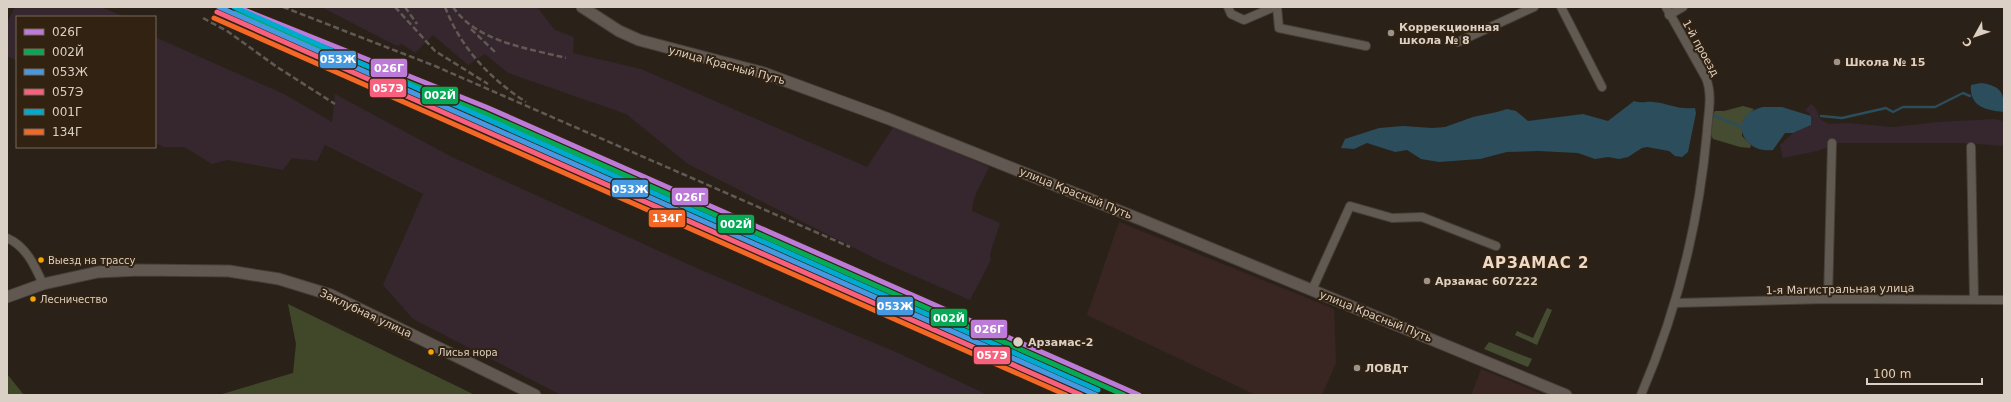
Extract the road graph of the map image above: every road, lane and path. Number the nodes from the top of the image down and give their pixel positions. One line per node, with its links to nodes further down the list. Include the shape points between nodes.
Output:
1 (582, 7): 17 (main road, улица Красный Путь, via 619,31 639,40 764,73 816,91 1080,194)
2 (1228, 7): 3 (street, via 1231,14 1244,20)
3 (1276, 7): 10 (street, via 1279,28)
4 (1534, 7): 9 (street)
5 (1562, 7): 11 (street)
6 (1666, 7): 8 (street, 1-й проезд)
7 (1683, 7): 8 (street)
8 (1669, 15): 22 (street, 1-й проезд, via 1710,88 1703,174)
9 (1458, 42)
10 (1366, 46)
11 (1602, 87)
12 (1832, 143): 19 (street)
13 (1971, 147): 20 (street)
14 (7, 238): 16 (street, via 22,248)
15 (1496, 246): 17 (street, via 1422,217 1392,218 1350,206)
16 (43, 284): 18 (main road, Заклубная улица); 23 (main road, Заклубная улица, via 98,272 139,270 229,271 279,280 331,295)
17 (1312, 290): 24 (main road, улица Красный Путь)
18 (7, 297)
19 (1828, 299): 20 (street, 1-я Магистральная улица); 22 (street, 1-я Магистральная улица)
20 (1974, 299): 21 (street, 1-я Магистральная улица)
21 (2004, 300)
22 (1676, 303): 25 (street, 1-й проезд)
23 (535, 395)
24 (1566, 395)
25 (1641, 395)

